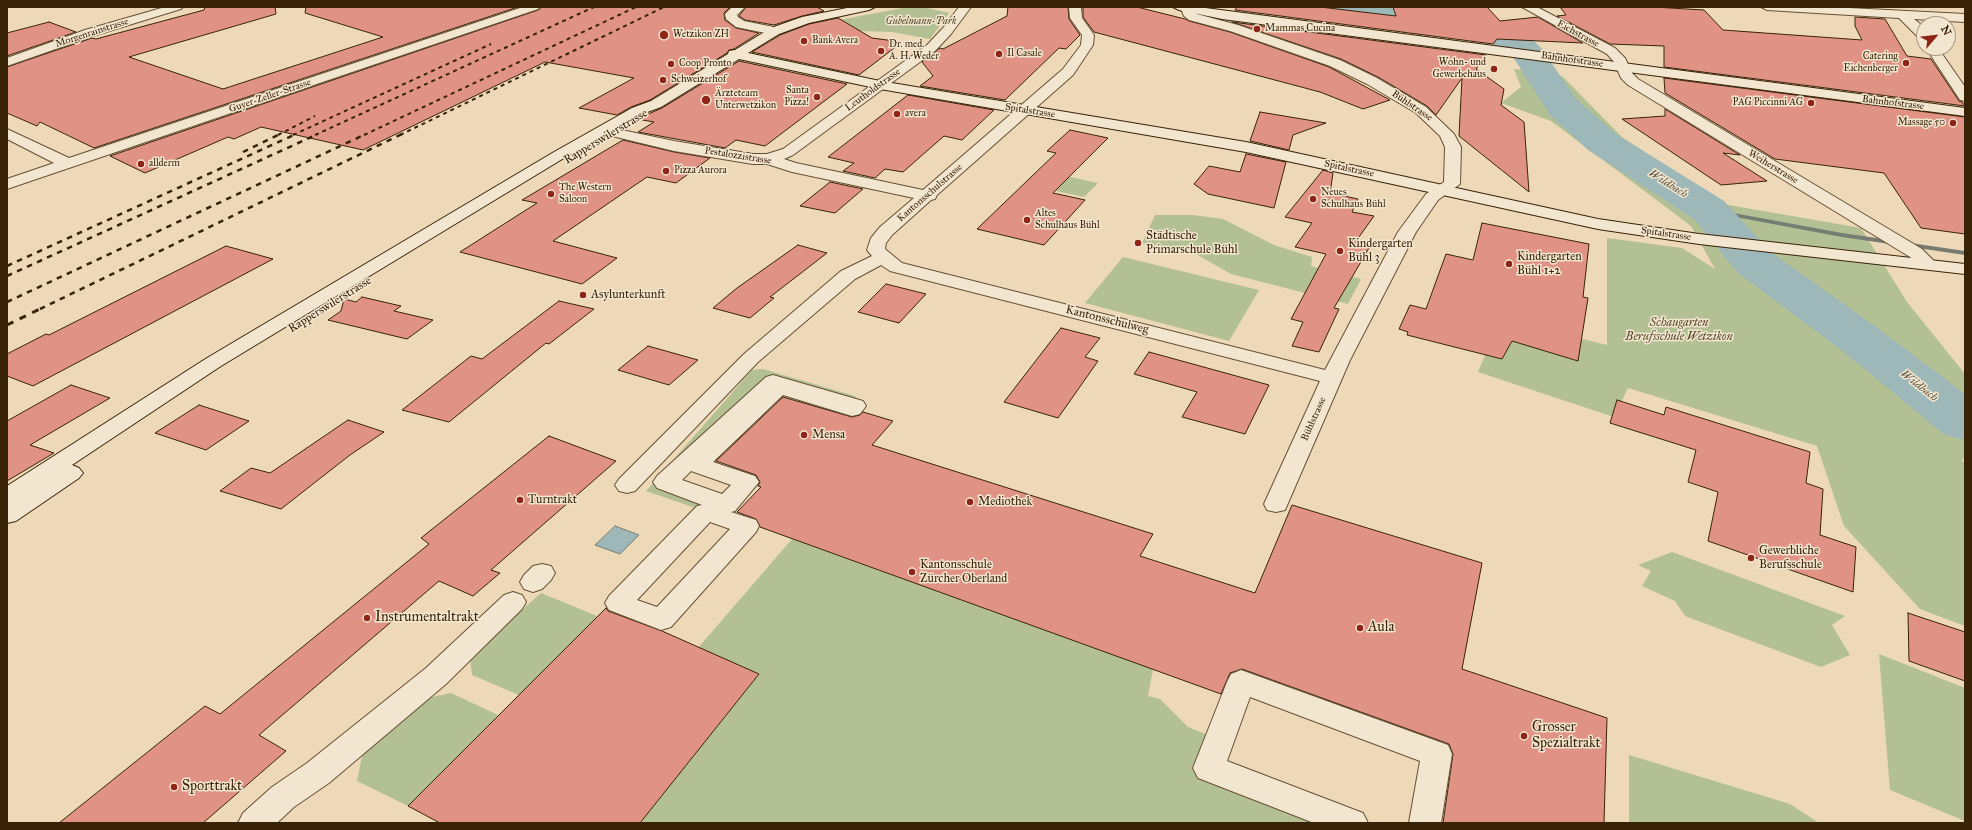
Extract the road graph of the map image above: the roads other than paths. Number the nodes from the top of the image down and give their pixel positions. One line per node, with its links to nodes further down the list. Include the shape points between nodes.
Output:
1 (177, 7): 16 (street, Morgenrainstrasse, via 89,33)
2 (534, 7): 26 (street, Guyer-Zeller-Strasse)
3 (739, 7): 13 (street, via 732,14 732,19 740,24)
4 (869, 7): 13 (street, via 806,20)
5 (964, 7): 18 (street, Leutholdstrasse, via 931,48)
6 (1075, 7): 21 (street, Kantonsschulstrasse, via 1076,18 1088,35 1087,45 1068,72)
7 (1528, 7): 17 (street, Eichstrasse, via 1611,51 1618,57)
8 (1767, 7): 10 (street)
9 (1183, 8): 17 (street, Bahnhofstrasse); 28 (street, Bühlstrasse, via 1193,17 1234,28 1335,63 1385,88 1421,110 1447,134 1453,147 1452,184)
10 (1902, 14): 11 (street); 12 (street)
11 (1965, 18)
12 (1916, 26)
13 (775, 31): 14 (street, Rapperswilerstrasse)
14 (734, 54): 18 (street, Spitalstrasse); 20 (street, Rapperswilerstrasse)
15 (1937, 56): 19 (street)
16 (7, 62)
17 (1622, 67): 22 (street, Bahnhofstrasse); 31 (street, Weiherstrasse, via 1633,82)
18 (880, 85): 21 (street, Spitalstrasse); 25 (street, Leutholdstrasse, via 788,152)
19 (1965, 97)
20 (656, 104): 24 (street, Rapperswilerstrasse, via 649,114); 36 (street, Rapperswilerstrasse, via 637,111 539,166 327,293 214,362)
21 (1023, 110): 28 (street, Spitalstrasse, via 1246,148 1370,173); 29 (street, Kantonsschulstrasse)
22 (1965, 112)
23 (7, 133): 26 (street)
24 (617, 133): 25 (street, Pestalozzistrasse, via 674,146 753,159); 39 (street, Rapperswilerstrasse, via 475,216 237,362)
25 (769, 158): 29 (street, Pestalozzistrasse, via 792,167)
26 (68, 164): 27 (street, Guyer-Zeller-Strasse)
27 (7, 184)
28 (1442, 191): 31 (street, Spitalstrasse, via 1591,222 1699,239); 33 (street, Bühlstrasse, via 1432,197 1407,232)
29 (928, 196): 30 (street, Kantonsschulstrasse, via 877,242 876,250)
30 (883, 258): 33 (street, Kantonsschulweg, via 896,267); 35 (street, via 848,275 751,358)
31 (1922, 258): 32 (street, Spitalstrasse)
32 (1965, 269)
33 (1332, 378): 37 (street, Bühlstrasse)
34 (852, 409): 34 (street, via 855,406 773,380 665,482 726,505 747,482 697,465 779,386)
35 (628, 485)
36 (7, 497)
37 (1276, 504)
38 (706, 512): 38 (street, via 629,592 618,603 661,620 747,526)
39 (7, 515)
40 (513, 602): 41 (street, via 436,676 318,773 283,797)
41 (254, 823)
42 (1352, 823): 43 (street, via 1209,768 1241,682 1437,754)
43 (1425, 823)

